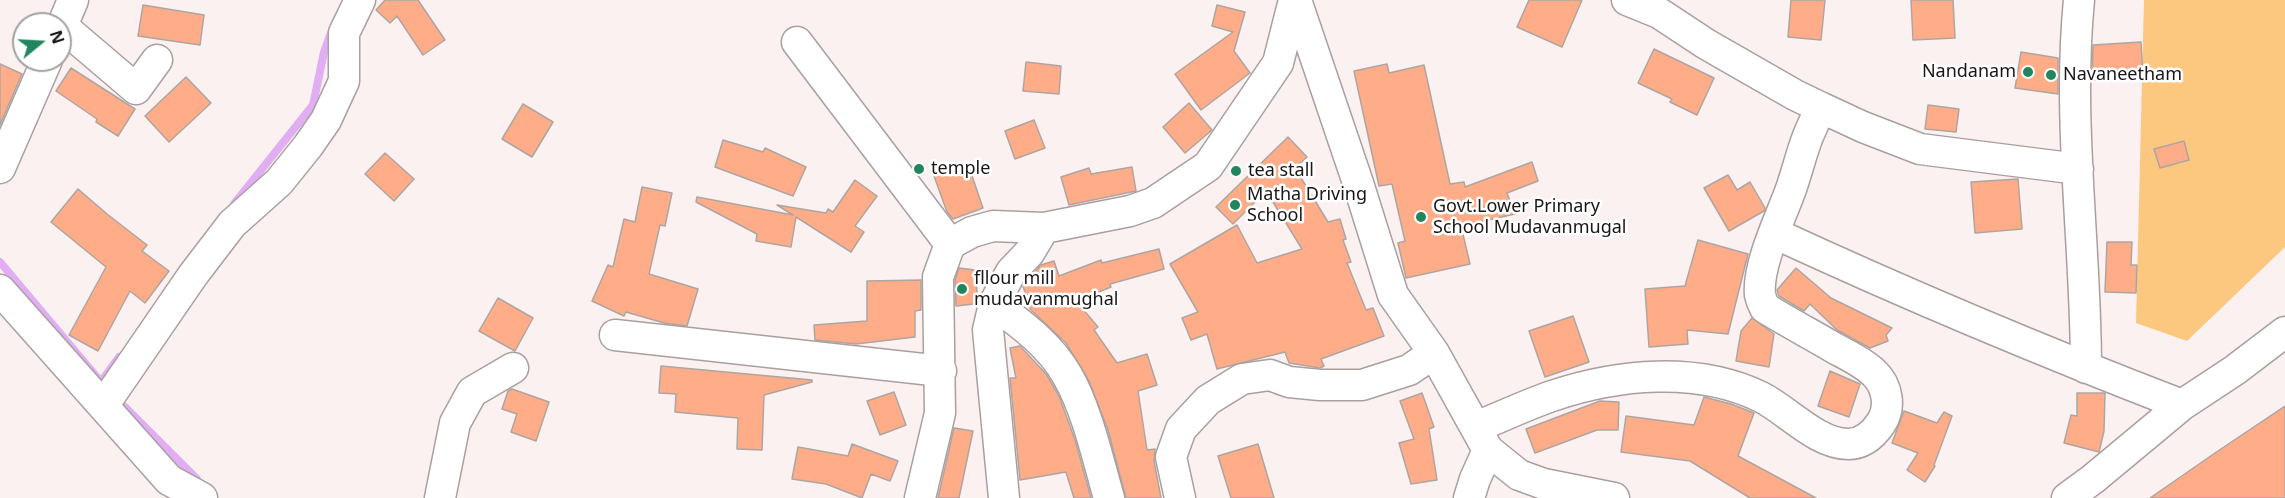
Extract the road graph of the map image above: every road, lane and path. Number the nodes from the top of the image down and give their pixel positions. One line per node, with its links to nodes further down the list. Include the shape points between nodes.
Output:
1 (360, 0): 24 (street, via 344,33 344,81 326,120 279,182 232,224)
2 (1295, 0): 12 (street, via 1278,63 1208,166 1145,206); 19 (street, via 1393,295)
3 (1626, 0): 9 (street, via 1659,13 1706,44)
4 (2079, 0): 11 (street, via 2074,73)
5 (72, 26): 7 (street, via 136,88)
6 (797, 42): 14 (street)
7 (157, 60)
8 (42, 72): 10 (street)
9 (1822, 108): 11 (street, via 1920,149); 13 (street, via 1810,128)
10 (0, 168)
11 (2078, 169): 21 (street)
12 (1044, 228): 14 (street, via 993,226); 16 (street, via 1011,272)
13 (1774, 233): 21 (street); 25 (street, via 1762,279 1760,296 1765,308 1875,374 1888,401 1882,422 1868,440 1848,444 1820,436 1761,397 1714,380 1685,378 1607,381 1552,396)
14 (950, 243): 22 (street, via 938,277)
15 (0, 290): 24 (street)
16 (994, 304): 30 (street, via 988,330); 31 (street, via 1028,328 1067,373)
17 (2285, 332): 23 (street)
18 (615, 335): 22 (street)
19 (1434, 353): 25 (street); 32 (street, via 1409,370 1362,384 1289,382 1270,375 1242,379 1208,400 1181,429 1171,457)
20 (513, 368): 28 (street, via 472,392 455,423)
21 (2086, 368): 23 (street)
22 (940, 371): 29 (street, via 939,413)
23 (2182, 405): 34 (street)
24 (103, 406): 27 (street, via 169,480)
25 (1482, 439): 26 (street, via 1519,475); 33 (street)
26 (1601, 496)
27 (202, 498)
28 (440, 498)
29 (920, 498)
30 (1004, 498)
31 (1109, 498)
32 (1180, 498)
33 (1469, 498)
34 (2067, 498)

